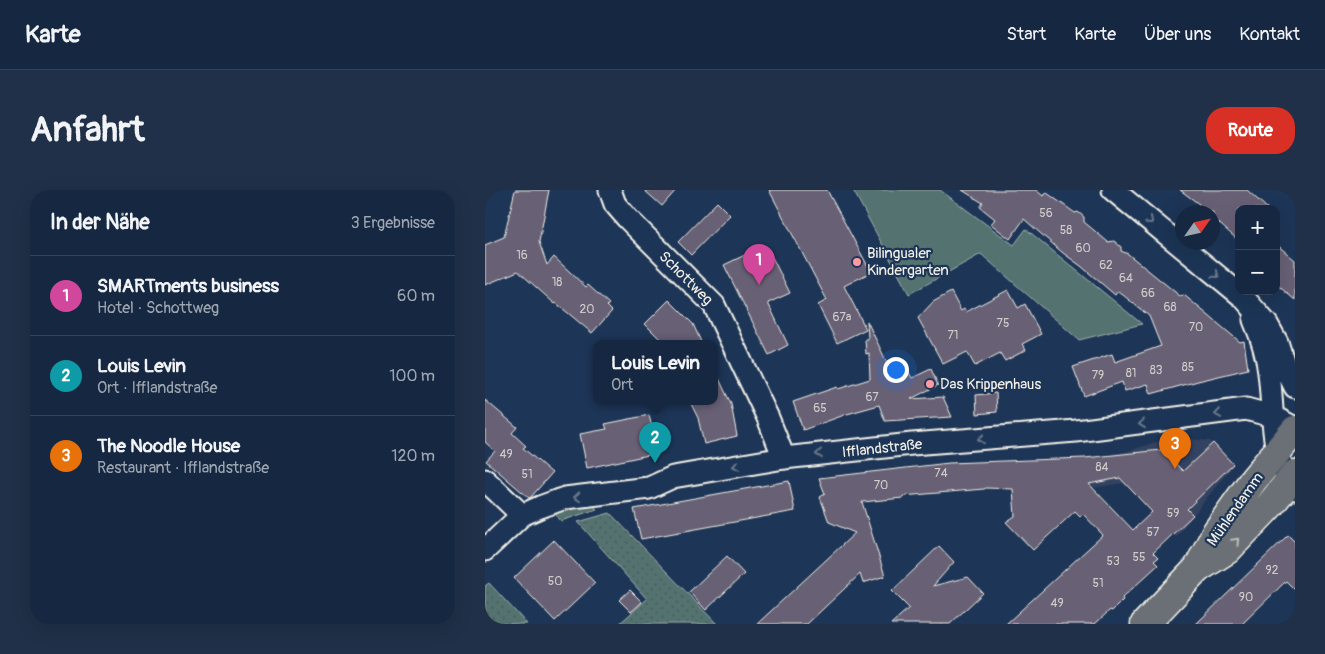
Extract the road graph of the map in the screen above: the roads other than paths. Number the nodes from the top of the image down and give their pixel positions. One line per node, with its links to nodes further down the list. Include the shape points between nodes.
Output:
1 (610, 190): 9 (street, Schottweg, via 615,204 627,218 714,305)
2 (1113, 190): 3 (street, one-way to 3)
3 (1243, 297): 4 (street); 5 (street, via 1267,324)
4 (1259, 332): 6 (street, via 1255,350 1262,385 1255,404); 7 (street)
5 (1295, 386)
6 (1246, 410): 7 (street, Ifflandstraße); 9 (street, Ifflandstraße, one-way to 9, via 1076,431)
7 (1287, 424): 8 (main road, Mühlendamm)
8 (1277, 451): 11 (street); 14 (main road, Mühlendamm, via 1217,531)
9 (784, 458): 12 (street, Ifflandstraße, one-way to 12, via 673,476 649,488 565,498)
10 (485, 480): 12 (street)
11 (1293, 482): 14 (main road, Mühlendamm, one-way to 11, via 1227,550)
12 (522, 515): 13 (street, Ifflandstraße)
13 (485, 550)
14 (1197, 569): 15 (main road, Mühlendamm)
15 (1145, 624)

